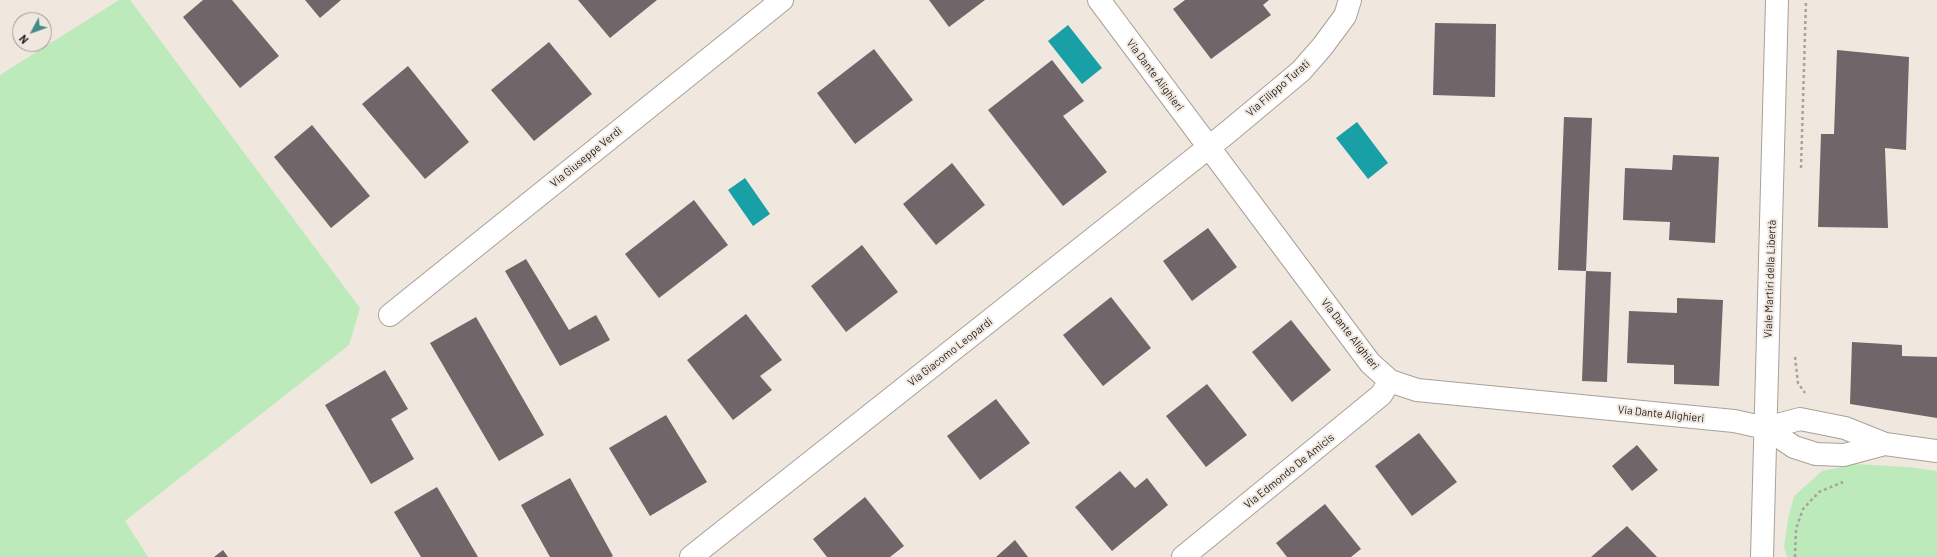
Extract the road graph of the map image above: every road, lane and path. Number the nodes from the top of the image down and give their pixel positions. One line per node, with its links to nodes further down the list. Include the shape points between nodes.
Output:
1 (782, 0): 8 (street, Via Giuseppe Verdi)
2 (1099, 0): 6 (street, Via Dante Alighieri)
3 (1350, 0): 6 (street, Via Filippo Turati, via 1345,16 1301,71)
4 (1777, 0): 12 (street, Viale Martiri della Libertà)
5 (1806, 0): 7 (path)
6 (1209, 146): 10 (street, Via Dante Alighieri, via 1370,362); 16 (street, Via Giacomo Leopardi)
7 (1800, 173)
8 (390, 315)
9 (1796, 352): 11 (path, via 1798,384)
10 (1390, 381): 12 (street, Via Dante Alighieri, via 1417,390 1734,422); 17 (street, Via Edmondo De Amicis, via 1381,396)
11 (1810, 397)
12 (1766, 428): 13 (street, via 1800,419 1845,428); 15 (street, via 1794,447 1816,454 1844,455); 18 (street, Viale Martiri della Libertà)
13 (1885, 444): 14 (street); 15 (street)
14 (1937, 451)
15 (1856, 452): 19 (path, via 1855,477 1820,492 1803,509 1796,529)
16 (691, 557)
17 (1183, 557)
18 (1762, 557)
19 (1795, 557)

